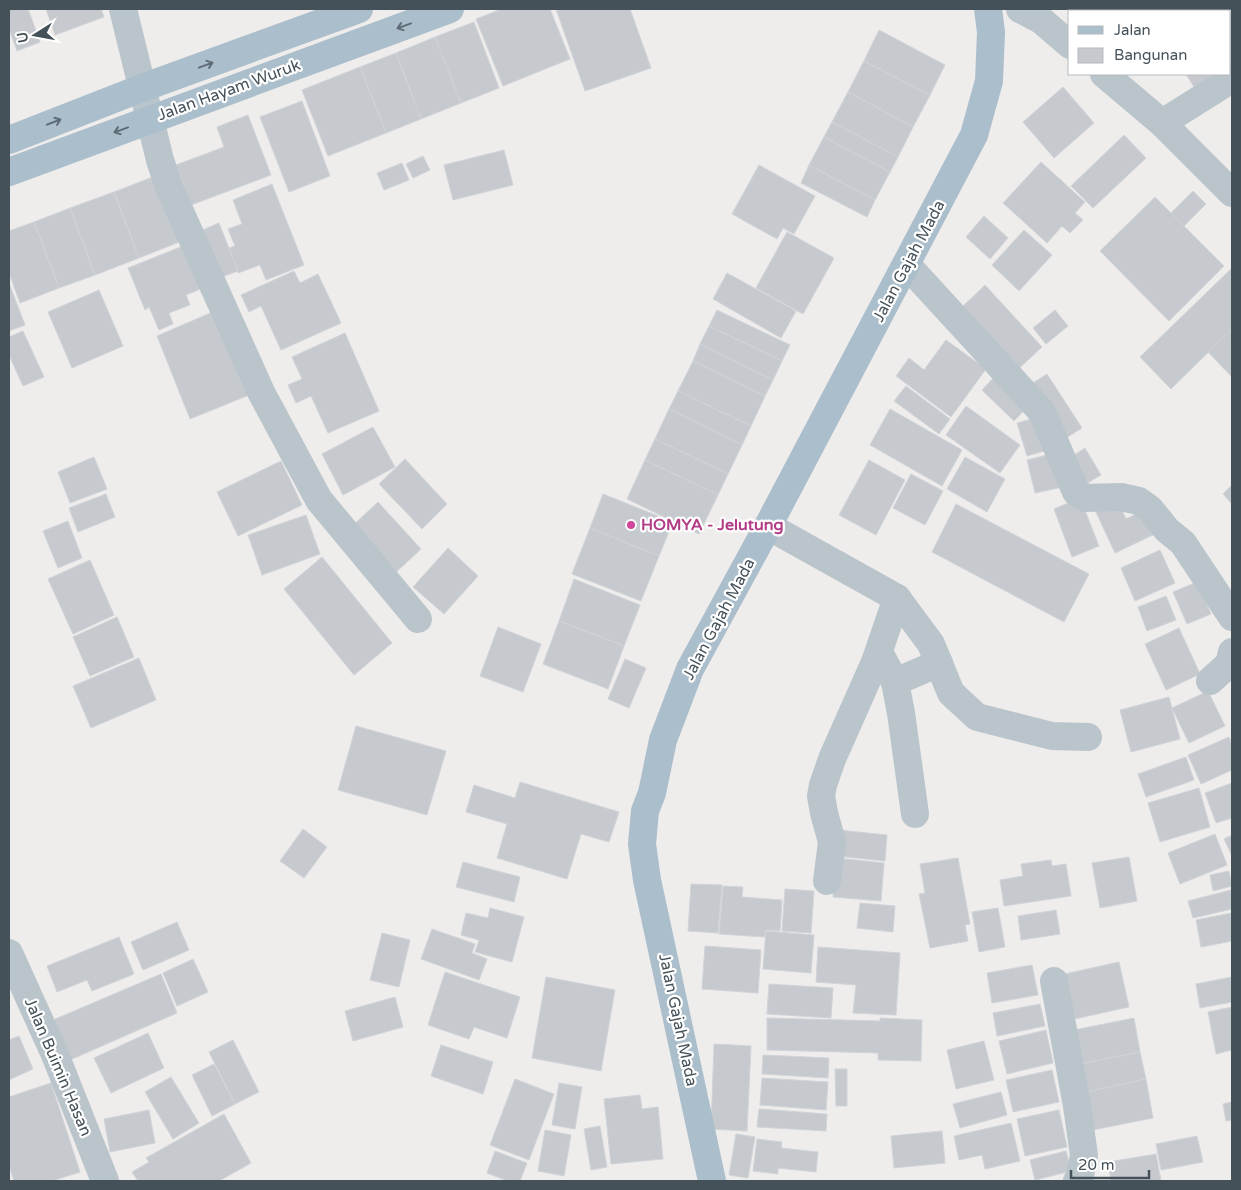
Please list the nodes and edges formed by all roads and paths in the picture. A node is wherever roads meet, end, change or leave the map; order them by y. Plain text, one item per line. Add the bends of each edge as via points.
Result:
1 (123, 9) edge
2 (359, 9) edge
3 (450, 9) edge
4 (988, 9) edge
5 (1020, 9) edge
6 (1068, 43) edge
7 (1105, 75) edge
8 (1232, 79) edge
9 (142, 88) junction
10 (151, 119) junction
11 (1162, 123) junction
12 (9, 140) edge
13 (9, 172) edge
14 (1232, 193) edge
15 (906, 265) junction
16 (768, 526) junction
17 (897, 598) junction
18 (1232, 617) edge
19 (418, 619) dead end
20 (878, 652) junction
21 (1232, 652) edge
22 (939, 663) junction
23 (895, 682) junction
24 (1210, 682) dead end
25 (1088, 737) dead end
26 (915, 814) dead end
27 (828, 881) dead end
28 (9, 953) edge
29 (1054, 981) dead end
30 (105, 1181) edge
31 (713, 1181) edge
32 (1077, 1181) edge

1 - 9 street
9 -> 2 main road, Jalan Hayam Wuruk
3 -> 10 main road, Jalan Hayam Wuruk
4 - 15 main road, Jalan Gajah Mada via 991,32 989,81 974,135
5 - 6 street via 1041,20
7 - 11 street
8 - 11 street
9 - 10 street
12 -> 9 main road, Jalan Hayam Wuruk
10 -> 13 main road, Jalan Hayam Wuruk
10 - 19 street via 160,160 176,203 265,400 319,500
11 - 14 street
15 - 16 main road, Jalan Gajah Mada
15 - 18 street via 1042,412 1076,492 1085,498 1121,497 1139,501 1150,509 1183,543
16 - 17 street
16 - 31 main road, Jalan Gajah Mada via 690,668 663,740 652,793 644,811 642,844 647,880
17 - 20 street
17 - 22 street via 931,644
20 - 23 street
20 - 27 street via 823,785 821,796 832,842
21 - 24 street via 1229,664
22 - 23 street
22 - 25 street via 951,693 977,716 1052,736
23 - 26 street
28 - 30 street, Jalan Buimin Hasan via 56,1057
29 - 32 street via 1084,1154

